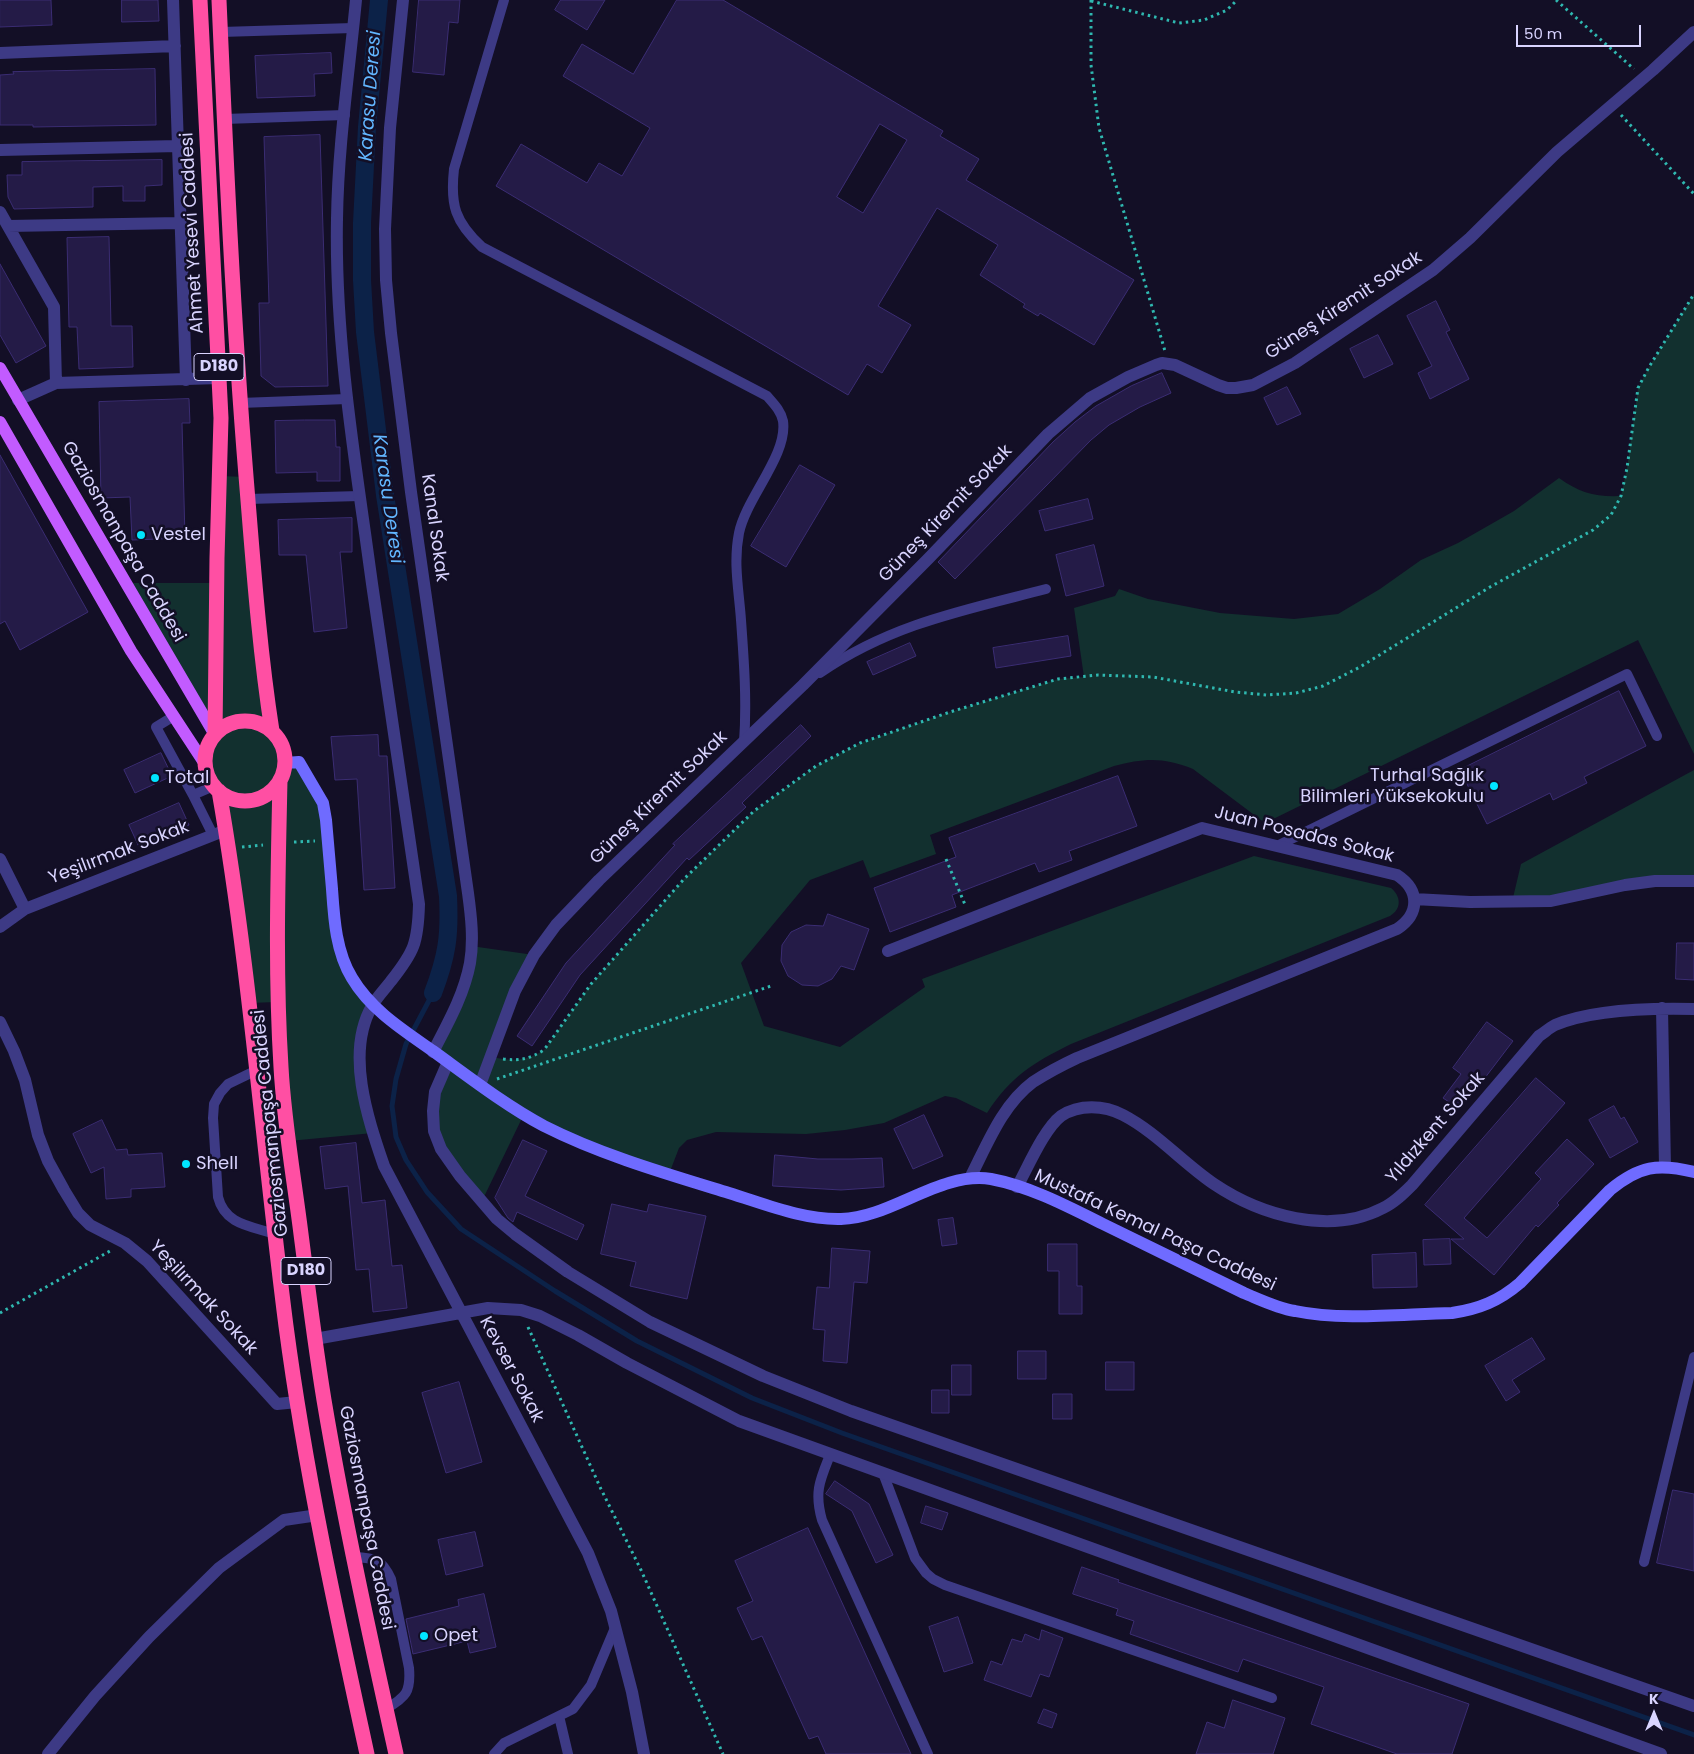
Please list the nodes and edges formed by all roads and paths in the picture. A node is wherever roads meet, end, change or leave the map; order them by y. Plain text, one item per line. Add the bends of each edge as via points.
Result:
1 (173, 0) edge
2 (200, 0) edge
3 (219, 0) edge
4 (356, 0) edge
5 (403, 0) edge
6 (504, 0) edge
7 (1237, 0) edge
8 (1556, 0) edge
9 (1091, 1) edge
10 (353, 28) junction
11 (221, 32) junction
12 (1694, 32) edge
13 (175, 46) junction
14 (0, 53) edge
15 (1643, 78) junction
16 (1612, 105) junction
17 (345, 115) junction
18 (224, 119) junction
19 (178, 146) junction
20 (0, 150) edge
21 (1694, 194) edge
22 (0, 212) edge
23 (180, 224) junction
24 (8, 226) junction
25 (1694, 294) edge
26 (1168, 364) junction
27 (0, 368) edge
28 (219, 378) junction
29 (186, 380) junction
30 (56, 383) junction
31 (347, 399) junction
32 (18, 400) junction
33 (240, 403) junction
34 (0, 422) edge
35 (360, 496) junction
36 (248, 499) junction
37 (1046, 589) dead end
38 (803, 685) junction
39 (174, 716) junction
40 (272, 731) junction
41 (215, 734) junction
42 (1657, 736) dead end
43 (744, 742) junction
44 (285, 763) junction
45 (205, 764) junction
46 (280, 780) junction
47 (217, 789) junction
48 (193, 795) junction
49 (219, 832) junction
50 (1276, 846) junction
51 (0, 859) edge
52 (946, 859) dead end
53 (1694, 881) edge
54 (1414, 899) junction
55 (25, 909) junction
56 (971, 918) junction
57 (0, 927) edge
58 (888, 951) dead end
59 (771, 986) dead end
60 (372, 1005) junction
61 (1662, 1008) junction
62 (1694, 1008) edge
63 (0, 1022) edge
64 (428, 1048) junction
65 (490, 1057) junction
66 (448, 1062) junction
67 (257, 1070) junction
68 (480, 1085) junction
69 (1665, 1167) junction
70 (1694, 1172) edge
71 (970, 1178) junction
72 (1017, 1187) junction
73 (275, 1234) junction
74 (125, 1242) junction
75 (520, 1310) junction
76 (460, 1313) junction
77 (0, 1314) edge
78 (315, 1339) junction
79 (1694, 1357) edge
80 (297, 1402) junction
81 (830, 1455) junction
82 (883, 1473) junction
83 (318, 1515) junction
84 (354, 1558) junction
85 (1644, 1562) dead end
86 (615, 1628) junction
87 (1272, 1698) dead end
88 (1694, 1706) edge
89 (386, 1709) junction
90 (558, 1716) junction
91 (48, 1754) edge
92 (367, 1754) edge
93 (396, 1754) edge
94 (494, 1754) edge
95 (568, 1754) edge
96 (644, 1754) edge
97 (723, 1754) edge
98 (928, 1754) edge
99 (1661, 1754) edge

1 - 13 street
2 - 28 highway, Ahmet Yesevi Caddesi / D180
3 - 11 highway, D180
4 - 10 street, Kevser Sokak
5 - 64 street, Kanal Sokak via 390,128 386,280 411,492 472,933 470,961 460,999
6 - 43 lane via 454,169 452,190 462,225 482,247 767,396 783,420 784,436 746,511 736,550 745,688
7 - 9 path via 1227,10 1204,20 1179,23
8 - 15 path
9 - 26 path via 1091,65 1099,128
10 - 11 lane
10 - 17 street, Kevser Sokak
11 - 18 highway, D180
12 - 15 street, Güneş Kiremit Sokak
13 - 14 street
13 - 19 street
15 - 16 street, Güneş Kiremit Sokak
16 - 21 path
16 - 26 street, Güneş Kiremit Sokak via 1557,152 1433,270 1295,363 1252,385 1236,388 1218,385
17 - 18 lane
17 - 31 street, Kevser Sokak via 337,219 340,330
18 - 33 highway, D180
19 - 20 street
19 - 23 street
22 - 24 street
23 - 24 street
23 - 29 street
24 - 30 street via 54,307
25 - 65 path via 1638,388 1628,468 1621,496 1611,515 1593,530 1323,686 1296,693 1266,694 1235,692 1153,677 1098,675 1058,679 860,743 816,766 754,811 684,879 592,984 544,1050 520,1060
26 - 38 street, Güneş Kiremit Sokak via 1156,365 1128,377 1090,398 1069,415
27 - 32 main road, Gaziosmanpaşa Caddesi
28 - 29 street
28 - 41 highway, Ahmet Yesevi Caddesi / D180 via 221,428
29 - 30 street
30 - 32 street
31 - 33 lane
31 - 35 street, Kevser Sokak
32 - 41 main road, Gaziosmanpaşa Caddesi
33 - 36 highway, D180
34 - 39 main road, Gaziosmanpaşa Caddesi via 131,651
35 - 36 lane
35 - 60 street, Kevser Sokak via 419,904 412,952
36 - 40 highway, D180 via 265,689
37 - 38 lane via 903,629 857,649
38 - 43 street, Güneş Kiremit Sokak
39 - 45 main road, Gaziosmanpaşa Caddesi
39 - 48 lane via 156,727
40 - 41 highway via 259,723 243,721 228,725
40 - 44 highway via 282,746
41 - 45 highway via 207,749
42 - 50 lane via 1627,674
43 - 65 street, Güneş Kiremit Sokak via 556,925 534,955 515,991
44 - 46 highway, Gaziosmanpaşa Caddesi
44 - 60 street, Mustafa Kemal Paşa Caddesi via 299,762 323,803 340,952 350,976
45 - 47 highway, Gaziosmanpaşa Caddesi
46 - 47 highway via 268,794 248,801 233,799
46 - 78 highway, Gaziosmanpaşa Caddesi / D180 via 277,912 281,1070
47 - 48 lane
47 - 49 highway, Gaziosmanpaşa Caddesi / D180
48 - 49 lane
49 - 55 street, Yeşilırmak Sokak
49 - 67 highway, Gaziosmanpaşa Caddesi / D180
50 - 54 street, Juan Posadas Sokak via 1397,874 1410,885
50 - 56 street, Juan Posadas Sokak via 1202,828
51 - 55 street
52 - 56 path
53 - 54 street via 1625,884 1551,902
54 - 71 street via 1410,917 1397,929 1077,1058 1033,1082 1008,1108
55 - 57 street, Yeşilırmak Sokak
56 - 58 street, Juan Posadas Sokak
59 - 68 path
60 - 64 street, Mustafa Kemal Paşa Caddesi
60 - 76 street, Kevser Sokak via 364,1024 360,1070 373,1133 398,1196
61 - 62 street, Yıldızkent Sokak
61 - 69 street
61 - 72 street, Yıldızkent Sokak via 1604,1014 1552,1026 1539,1036 1412,1185 1389,1205 1346,1220 1299,1219 1245,1201 1214,1184 1123,1115 1099,1107 1085,1107 1061,1116 1050,1127
63 - 74 street, Yeşilırmak Sokak via 25,1080 38,1135 64,1190 90,1225
64 - 66 street, Mustafa Kemal Paşa Caddesi
65 - 68 street, Güneş Kiremit Sokak
66 - 68 street, Mustafa Kemal Paşa Caddesi
66 - 88 street via 435,1092 434,1131 441,1150 460,1176 497,1219 515,1234 568,1272 650,1322 763,1376 851,1411
67 - 73 highway, Gaziosmanpaşa Caddesi / D180
67 - 73 lane via 228,1084 214,1104 218,1197 227,1216
68 - 71 street, Mustafa Kemal Paşa Caddesi via 543,1125 590,1146 678,1177 817,1218 844,1219 871,1213 947,1183
69 - 70 street, Mustafa Kemal Paşa Caddesi
69 - 72 street, Mustafa Kemal Paşa Caddesi via 1638,1171 1610,1190 1507,1294 1485,1306 1442,1313 1332,1316 1272,1305 1053,1200
71 - 72 street, Mustafa Kemal Paşa Caddesi via 991,1179
73 - 80 highway, Gaziosmanpaşa Caddesi / D180
74 - 77 path
74 - 80 street, Yeşilırmak Sokak via 147,1261 277,1404
75 - 76 street via 488,1308
75 - 81 street via 578,1335 739,1421
75 - 97 path
76 - 78 street
76 - 86 street, Kevser Sokak via 588,1553
78 - 84 highway, Gaziosmanpaşa Caddesi / D180
79 - 85 lane
80 - 83 highway, Gaziosmanpaşa Caddesi / D180
81 - 82 street
81 - 98 lane via 818,1489 822,1520
82 - 87 lane via 915,1558 934,1579
82 - 99 street
83 - 91 street via 284,1520 219,1568 149,1637
83 - 92 highway, Gaziosmanpaşa Caddesi / D180
84 - 89 highway, Gaziosmanpaşa Caddesi / D180
84 - 89 lane via 380,1562 391,1579 410,1680 403,1699
86 - 90 lane via 592,1685 573,1709
86 - 96 street, Kevser Sokak
89 - 93 highway, Gaziosmanpaşa Caddesi / D180
90 - 94 lane via 504,1743
90 - 95 lane

